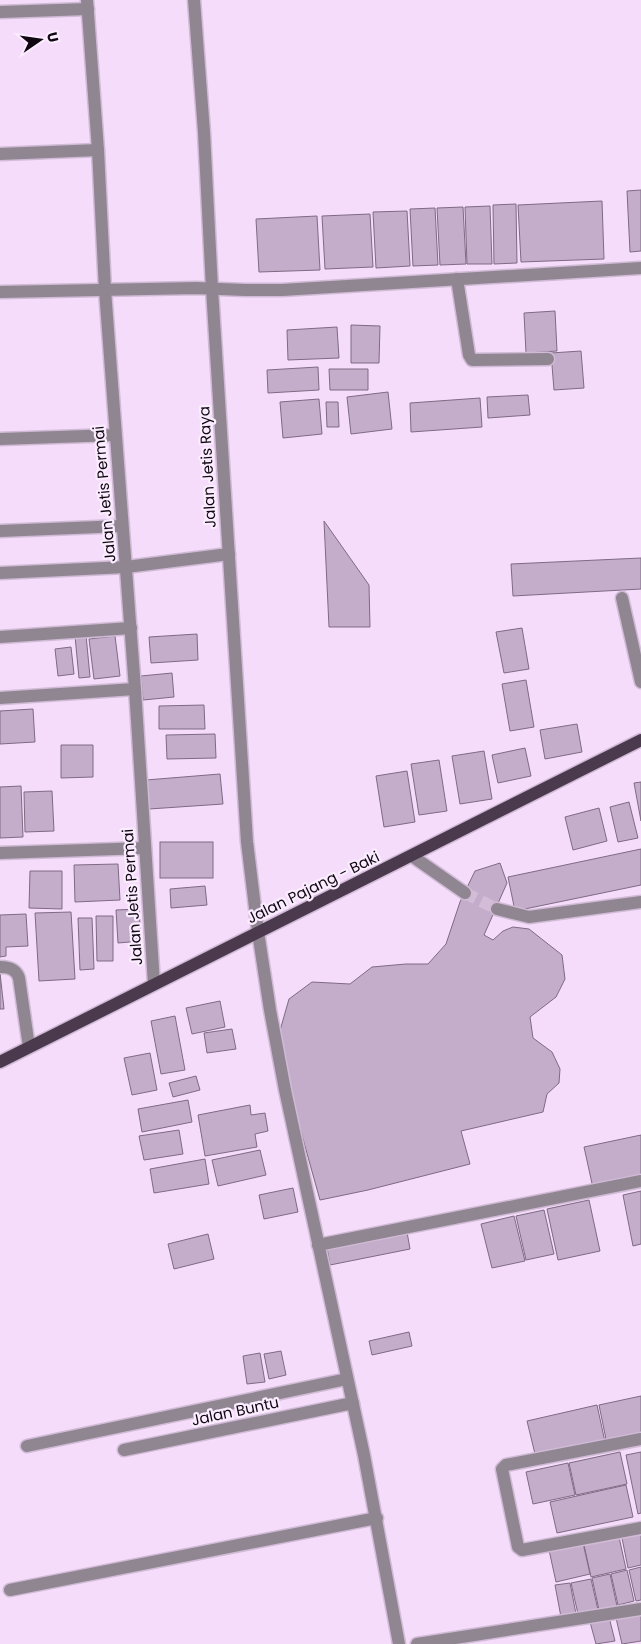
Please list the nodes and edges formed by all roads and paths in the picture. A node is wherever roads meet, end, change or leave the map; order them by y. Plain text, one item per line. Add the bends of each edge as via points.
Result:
1 (194, 0) edge
2 (88, 5) edge
3 (0, 12) edge
4 (98, 150) junction
5 (0, 154) edge
6 (641, 268) edge
7 (457, 279) junction
8 (212, 289) junction
9 (105, 290) junction
10 (0, 292) edge
11 (548, 359) dead end
12 (115, 435) junction
13 (0, 439) edge
14 (122, 526) junction
15 (0, 531) edge
16 (229, 554) junction
17 (126, 567) junction
18 (0, 573) edge
19 (622, 598) dead end
20 (130, 628) junction
21 (0, 637) edge
22 (641, 682) edge
23 (135, 689) junction
24 (0, 698) edge
25 (641, 740) edge
26 (145, 848) junction
27 (0, 854) edge
28 (412, 856) junction
29 (465, 893) tunnel mouth
30 (641, 902) edge
31 (497, 909) tunnel mouth
32 (258, 932) junction
33 (0, 967) edge
34 (154, 984) junction
35 (29, 1047) junction
36 (0, 1062) edge
37 (641, 1181) edge
38 (318, 1245) junction
39 (347, 1379) junction
40 (353, 1403) junction
41 (641, 1439) edge
42 (27, 1446) dead end
43 (124, 1450) dead end
44 (377, 1518) junction
45 (641, 1528) edge
46 (10, 1590) dead end
47 (641, 1609) edge
48 (400, 1644) edge
49 (417, 1644) edge

1 - 8 street, Jalan Jetis Raya
2 - 3 street
2 - 4 street, Jalan Jetis Permai
4 - 5 street
4 - 9 street, Jalan Jetis Permai
6 - 7 street
7 - 8 street via 321,289
7 - 11 street via 472,360
8 - 9 street
8 - 16 street, Jalan Jetis Raya
9 - 10 street
9 - 12 street, Jalan Jetis Permai
12 - 13 street
12 - 14 street, Jalan Jetis Permai
14 - 15 street
14 - 17 street, Jalan Jetis Permai
16 - 17 street
16 - 32 street, Jalan Jetis Raya via 247,842
17 - 18 street
17 - 20 street, Jalan Jetis Permai
19 - 22 street
20 - 21 street
20 - 23 street, Jalan Jetis Permai
23 - 24 street
23 - 26 street, Jalan Jetis Permai
25 - 28 main road, Jalan Pajang - Baki
26 - 27 street
26 - 34 street, Jalan Jetis Permai
28 - 29 street
28 - 32 main road, Jalan Pajang - Baki
30 - 31 street via 529,917
32 - 34 main road, Jalan Pajang - Baki
32 - 38 street, Jalan Jetis Raya via 285,1090
33 - 35 street via 12,968 18,974
34 - 35 main road, Jalan Pajang - Baki
35 - 36 main road, Jalan Pajang - Baki
37 - 38 street
38 - 39 street, Jalan Jetis Raya
39 - 40 street, Jalan Jetis Raya
39 - 42 street
40 - 43 street, Jalan Buntu
40 - 44 street, Jalan Jetis Raya
41 - 45 street via 506,1465 502,1469 518,1546 522,1550
44 - 46 street
44 - 48 street, Jalan Jetis Raya
47 - 49 street

